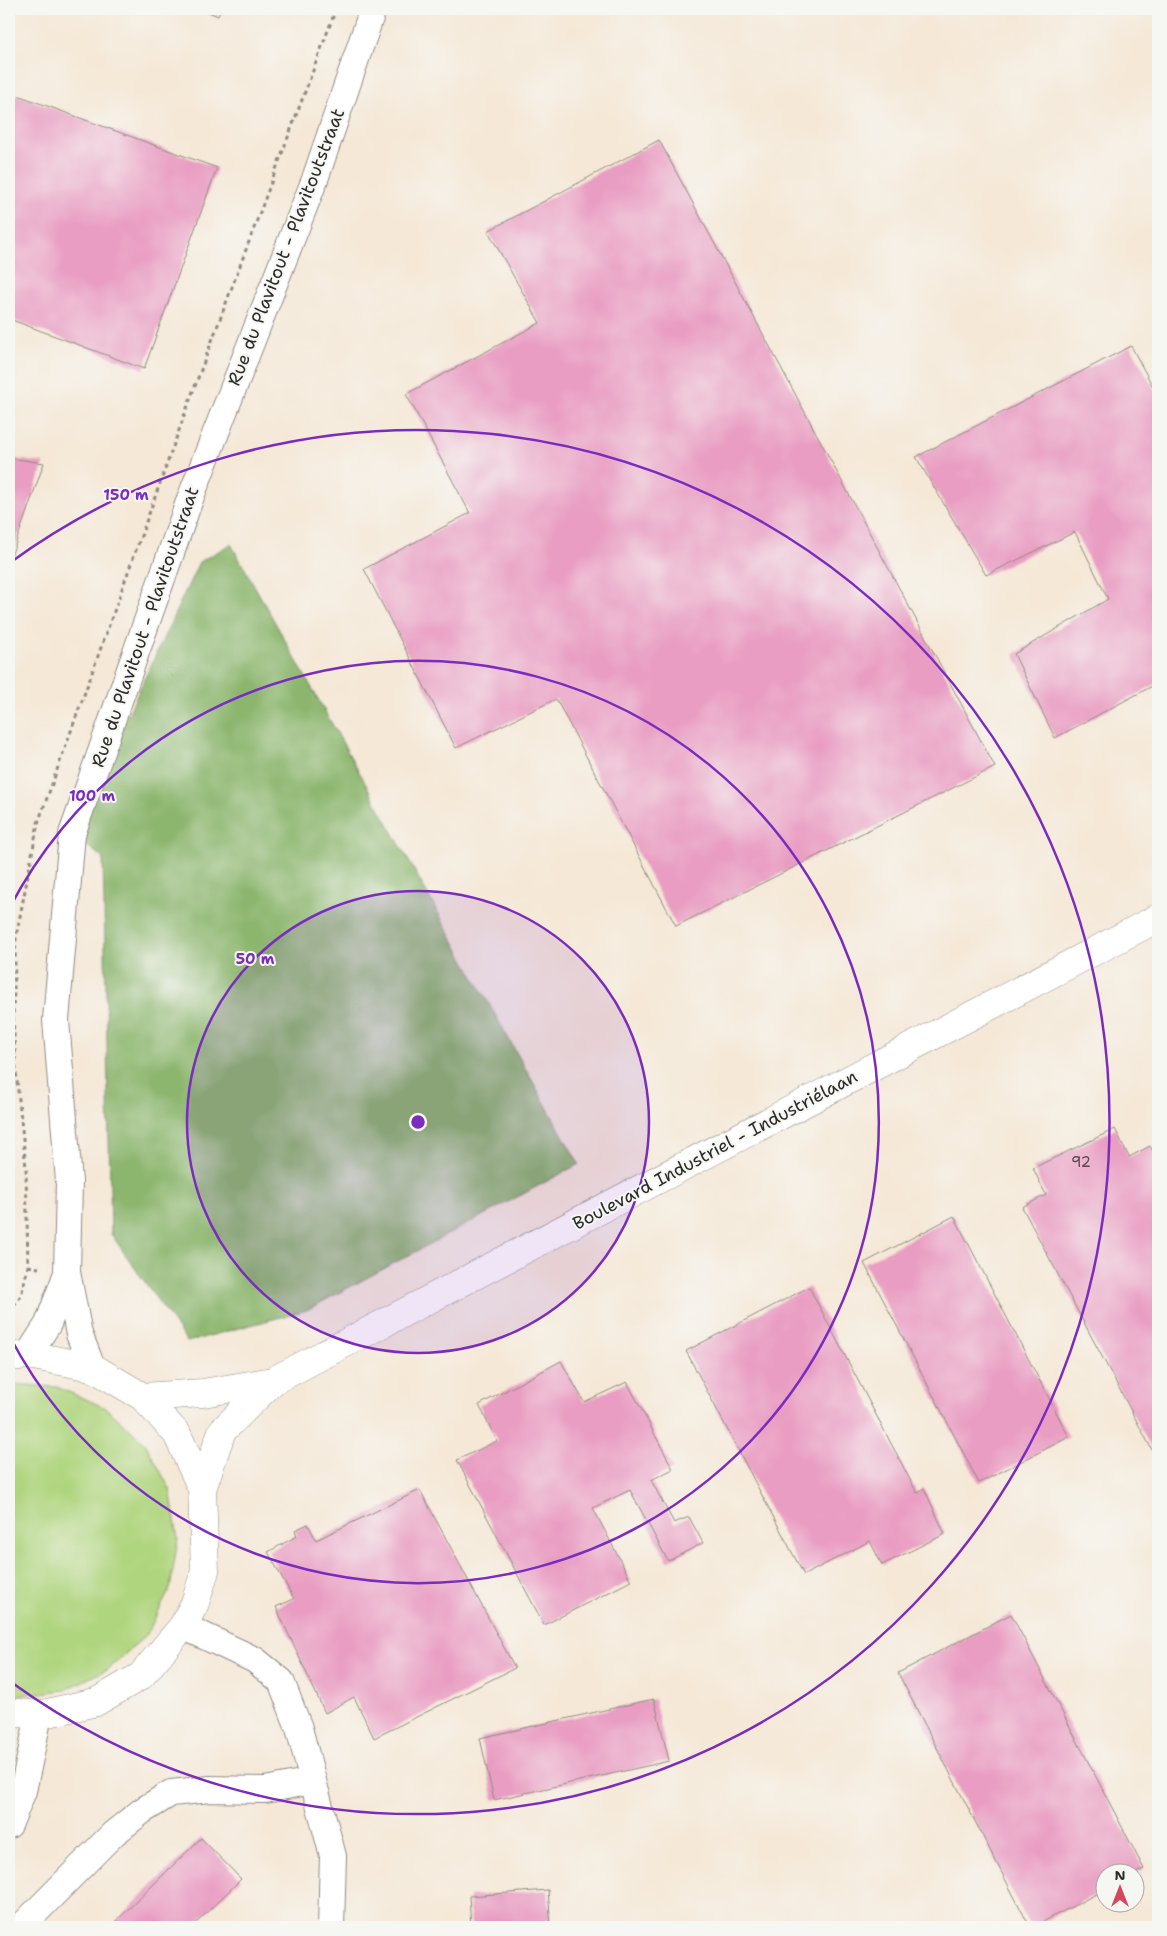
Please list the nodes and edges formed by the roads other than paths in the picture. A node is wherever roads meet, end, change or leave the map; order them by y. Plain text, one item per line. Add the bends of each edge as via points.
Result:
1 (373, 9) edge
2 (1158, 918) edge
3 (67, 1272) junction
4 (18, 1356) edge
5 (92, 1367) junction
6 (273, 1381) junction
7 (143, 1397) junction
8 (202, 1489) junction
9 (183, 1626) junction
10 (9, 1712) edge
11 (39, 1715) junction
12 (312, 1781) junction
13 (9, 1825) edge
14 (21, 1927) edge
15 (331, 1927) edge

1 - 3 street, Rue du Plavitout - Plavitoutstraat via 315,179 190,499 72,834 56,1020 69,1182
2 - 6 main road, Boulevard Industriel - Industriélaan
3 - 4 street, Rue du Plavitout - Plavitoutstraat via 48,1324
3 - 5 street, Rue du Plavitout - Plavitoutstraat via 79,1334
4 - 5 main road, Boulevard Industriel - Industriélaan
5 - 7 main road, Boulevard Industriel - Industriélaan
6 - 7 main road, Boulevard Industriel - Industriélaan via 203,1393
6 - 8 main road, Boulevard Industriel - Industriélaan via 222,1431
7 - 8 main road, Boulevard Industriel - Industriélaan via 177,1434
8 - 9 main road, Boulevard Industriel - Industriélaan via 205,1571 195,1603
9 - 11 main road, Boulevard Industriel - Industriélaan via 140,1676 96,1702
9 - 12 street via 255,1660 281,1681 299,1728
10 - 11 main road, Boulevard Industriel - Industriélaan
11 - 13 street via 23,1791
12 - 14 street via 265,1790 210,1789 171,1793 113,1834
12 - 15 street via 333,1856

